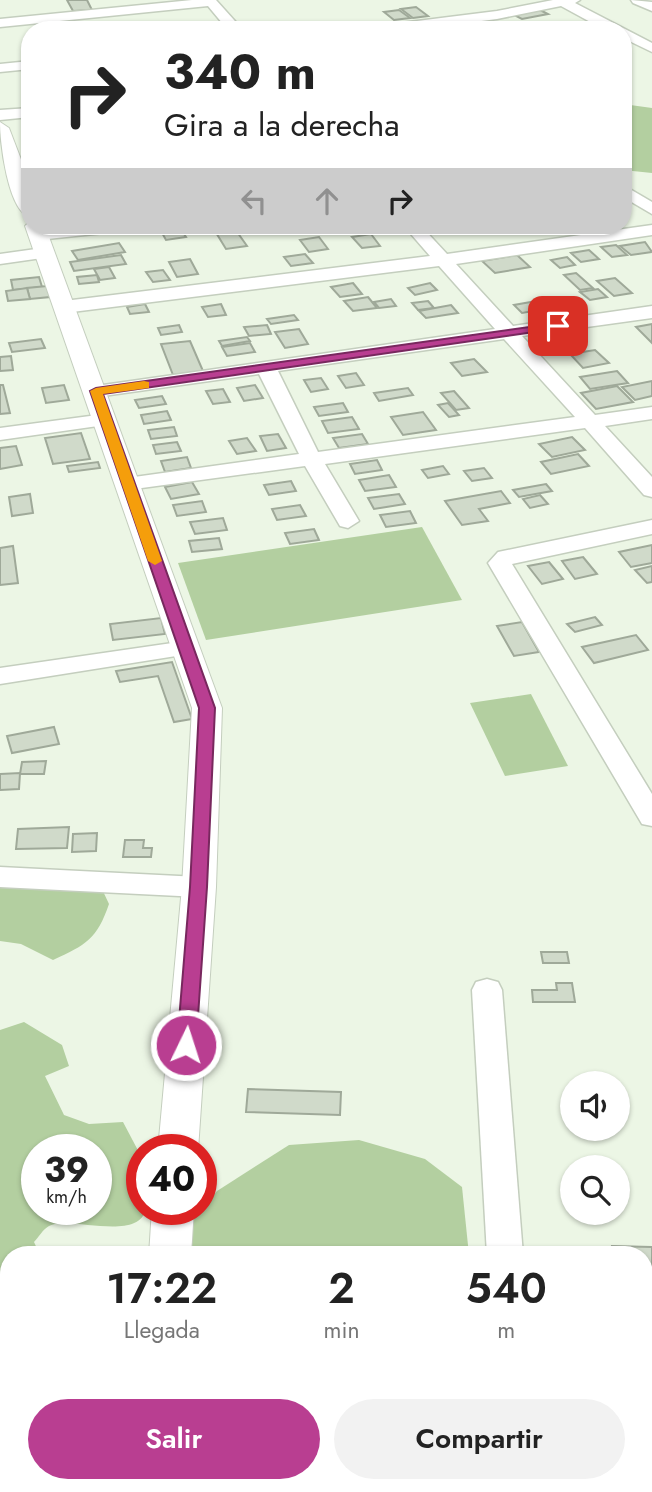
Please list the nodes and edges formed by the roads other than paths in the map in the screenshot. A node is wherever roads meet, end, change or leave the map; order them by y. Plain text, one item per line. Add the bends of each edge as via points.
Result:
1 (638, 0) edge
2 (210, 1) edge
3 (568, 1) edge
4 (478, 5) dead end
5 (652, 7) edge
6 (497, 15) junction
7 (228, 21) edge
8 (449, 21) edge
9 (507, 21) edge
10 (601, 21) edge
11 (0, 23) edge
12 (632, 38) edge
13 (652, 48) edge
14 (21, 66) edge
15 (0, 68) edge
16 (21, 116) edge
17 (0, 127) edge
18 (21, 167) edge
19 (632, 196) edge
20 (652, 209) edge
21 (652, 230) edge
22 (632, 233) edge
23 (31, 235) edge
24 (37, 235) edge
25 (420, 235) edge
26 (617, 235) edge
27 (0, 259) edge
28 (444, 260) junction
29 (64, 307) junction
30 (652, 312) edge
31 (511, 333) junction
32 (267, 369) junction
33 (96, 391) junction
34 (652, 413) edge
35 (105, 420) junction
36 (593, 422) junction
37 (0, 434) edge
38 (312, 460) junction
39 (127, 484) junction
40 (652, 489) edge
41 (348, 521) dead end
42 (652, 527) edge
43 (186, 648) junction
44 (0, 676) edge
45 (652, 817) edge
46 (0, 877) edge
47 (199, 887) junction
48 (487, 990) dead end
49 (179, 1134) edge
50 (172, 1225) edge
51 (171, 1246) edge
52 (504, 1246) edge

1 - 5 street
2 - 7 street
2 - 11 street
3 - 6 street
3 - 10 street
4 - 6 street
6 - 8 street
6 - 9 street
12 - 13 street
14 - 15 street
16 - 17 street
17 - 18 street
19 - 20 street
21 - 22 street
23 - 27 street
24 - 29 street
25 - 28 street
26 - 28 street
28 - 29 street
28 - 31 street
29 - 33 street
30 - 31 street
31 - 32 street
31 - 36 street
32 - 33 street
32 - 38 street
33 - 35 street
34 - 36 street
35 - 37 street
35 - 39 street
36 - 38 street
36 - 40 street
38 - 39 street
38 - 41 street
39 - 43 street
42 - 45 street via 500,563
43 - 44 street
43 - 47 street via 207,708
46 - 47 street
47 - 49 street
48 - 52 street
50 - 51 street

